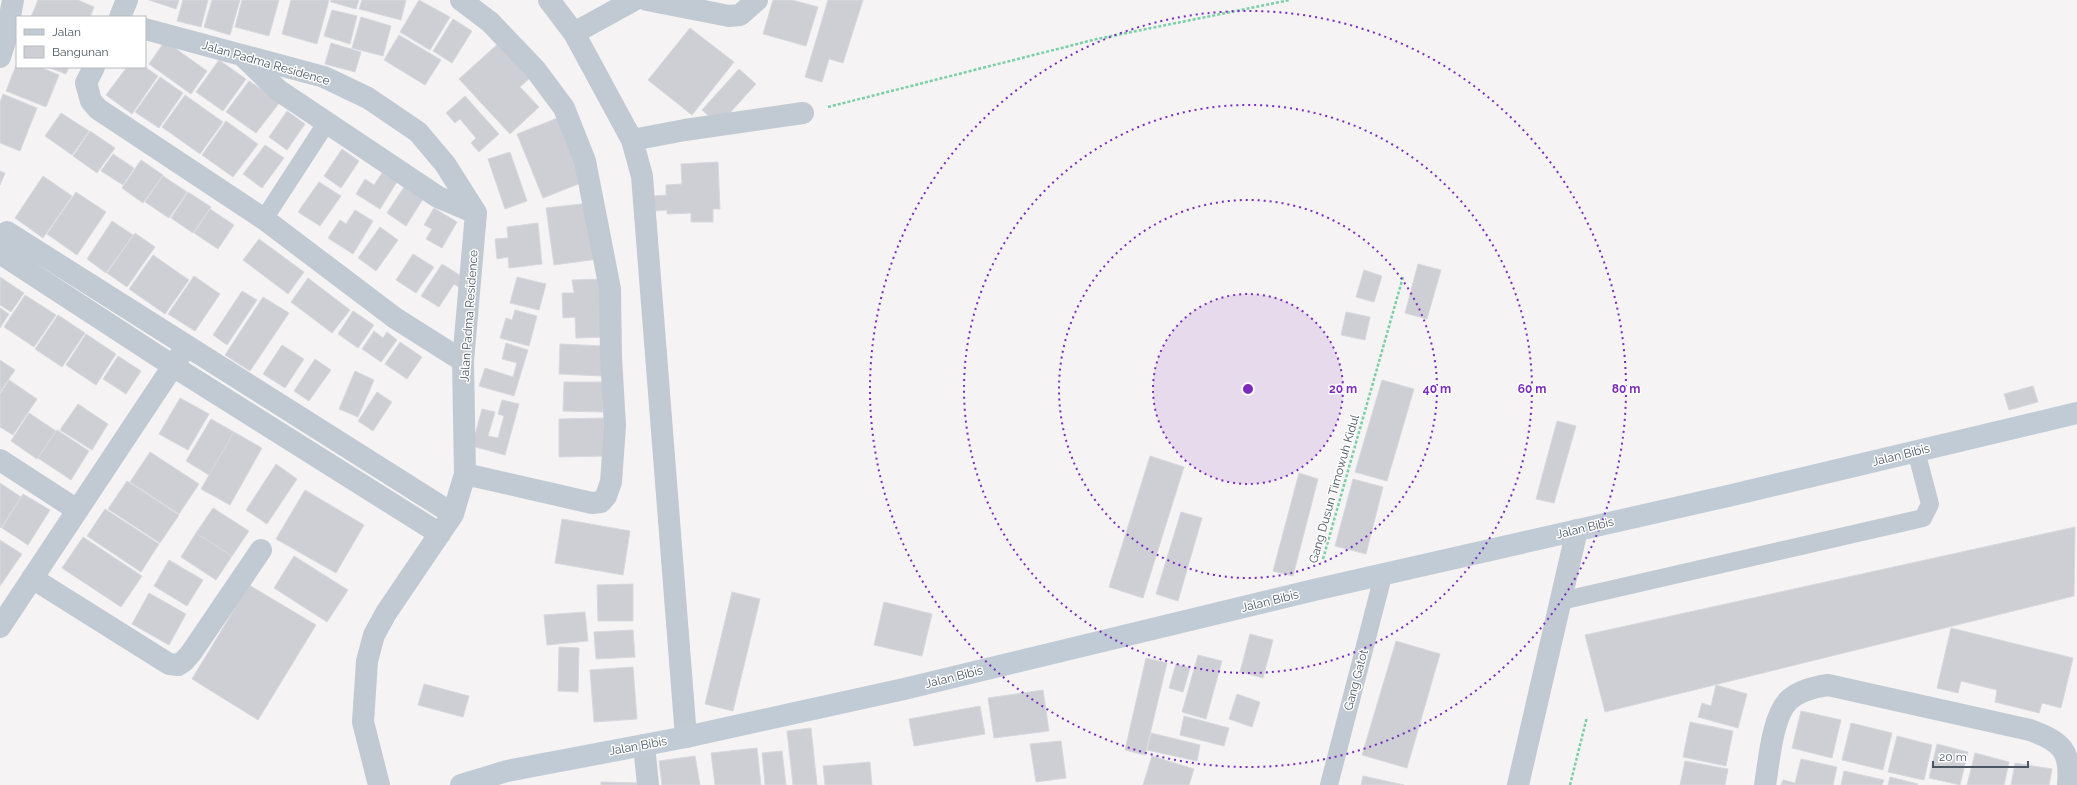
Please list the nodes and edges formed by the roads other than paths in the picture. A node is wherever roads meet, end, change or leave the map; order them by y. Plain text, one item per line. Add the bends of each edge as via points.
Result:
1 (13, 0) edge
2 (127, 0) edge
3 (461, 0) edge
4 (549, 0) edge
5 (634, 0) edge
6 (647, 0) edge
7 (757, 0) edge
8 (120, 16) edge
9 (146, 29) edge
10 (574, 33) junction
11 (243, 56) junction
12 (0, 57) edge
13 (94, 68) edge
14 (803, 113) road end
15 (327, 122) junction
16 (632, 140) junction
17 (476, 213) junction
18 (264, 219) junction
19 (0, 241) edge
20 (0, 253) edge
21 (186, 346) junction
22 (464, 361) junction
23 (174, 366) junction
24 (2077, 412) edge
25 (1916, 451) junction
26 (0, 460) edge
27 (465, 474) junction
28 (76, 510) junction
29 (453, 514) junction
30 (1577, 530) junction
31 (440, 534) junction
32 (261, 550) dead end
33 (1383, 576) junction
34 (32, 578) junction
35 (1561, 601) junction
36 (0, 627) edge
37 (686, 737) junction
38 (644, 745) junction
39 (379, 785) edge
40 (461, 785) edge
41 (648, 785) edge
42 (1329, 785) edge
43 (1518, 785) edge
44 (1764, 785) edge
45 (2068, 785) edge

1 - 12 street
2 - 8 street
3 - 27 street via 490,22 535,69 564,108 585,161 610,289 615,426 611,482 601,502 592,503
4 - 10 street
5 - 10 street
6 - 7 street via 729,16 740,15
9 - 11 street, Jalan Padma Residence
10 - 16 street
11 - 15 street via 278,90
11 - 17 street, Jalan Padma Residence via 324,77 368,98 418,132 445,164
13 - 18 street via 86,83 91,101 98,109
14 - 16 street
15 - 17 street via 438,197
15 - 18 lane
16 - 37 street via 642,176
17 - 22 street, Jalan Padma Residence
18 - 22 street via 396,318
19 - 21 street via 7,232
20 - 23 street
21 - 23 street
21 - 29 street
22 - 27 street, Jalan Padma Residence
23 - 28 street
23 - 31 street
24 - 25 main road, Jalan Bibis
25 - 30 main road, Jalan Bibis
25 - 35 lane via 1930,504 1923,518
26 - 28 street
27 - 29 street, Jalan Padma Residence
28 - 34 street
29 - 31 street, Jalan Padma Residence
30 - 33 main road, Jalan Bibis
30 - 35 street
31 - 39 street, Jalan Padma Residence via 386,613 374,635 367,661 363,722
32 - 34 street via 191,653 178,665 169,664
33 - 37 main road, Jalan Bibis via 1314,590 904,689
33 - 42 lane, Gang Gatot
34 - 36 street
35 - 43 street
37 - 38 main road, Jalan Bibis
38 - 40 main road, Jalan Bibis via 507,771
38 - 41 street
44 - 45 street via 1778,718 1788,701 1810,688 1828,685 2030,730 2052,738 2061,746 2066,757 2070,769

